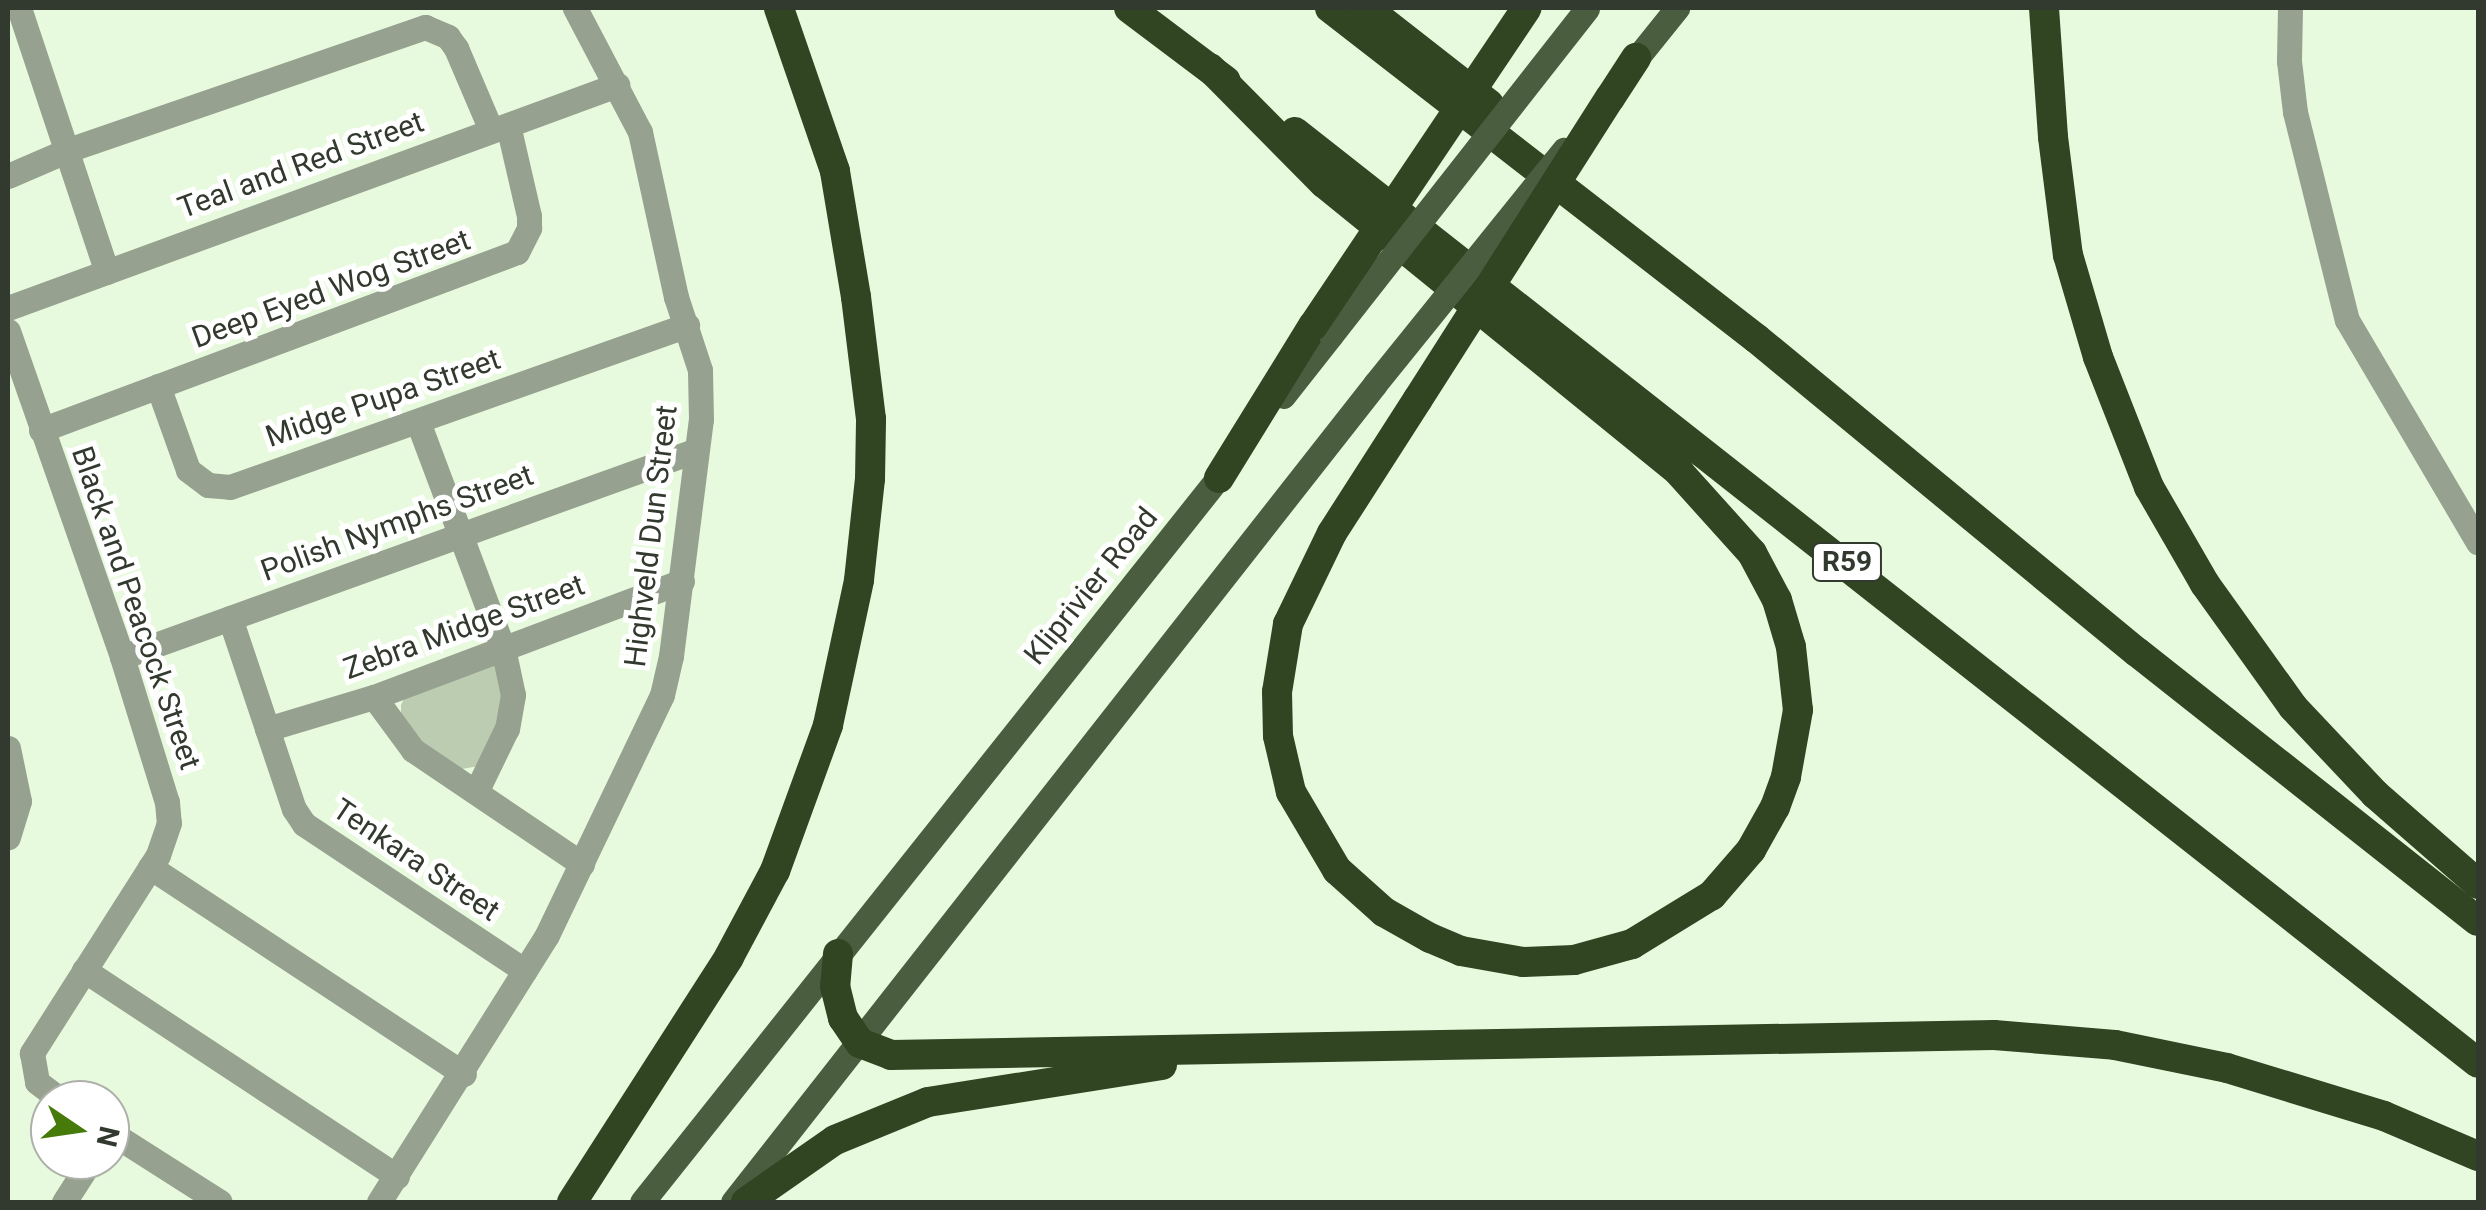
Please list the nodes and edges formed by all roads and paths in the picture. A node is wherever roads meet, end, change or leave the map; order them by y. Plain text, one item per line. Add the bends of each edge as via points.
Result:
1 (19, 8) edge
2 (575, 8) edge
3 (779, 8) edge
4 (1129, 8) edge
5 (1330, 8) edge
6 (1366, 8) edge
7 (1528, 8) edge
8 (1587, 8) edge
9 (1677, 8) edge
10 (2044, 8) edge
11 (2290, 8) edge
12 (1636, 58) joint
13 (1210, 68) junction
14 (617, 85) junction
15 (1609, 97) junction
16 (499, 127) junction
17 (68, 150) junction
18 (8, 176) edge
19 (107, 272) junction
20 (8, 308) edge
21 (688, 324) junction
22 (1322, 331) junction
23 (8, 332) edge
24 (1757, 339) junction
25 (158, 386) junction
26 (418, 422) junction
27 (40, 430) junction
28 (694, 451) junction
29 (1218, 478) joint
30 (461, 532) junction
31 (2478, 542) edge
32 (682, 581) junction
33 (230, 618) junction
34 (503, 648) junction
35 (122, 656) junction
36 (374, 697) junction
37 (267, 729) junction
38 (8, 748) edge
39 (476, 792) junction
40 (8, 836) edge
41 (582, 864) junction
42 (150, 867) junction
43 (2478, 884) edge
44 (2478, 921) edge
45 (838, 954) junction
46 (84, 970) junction
47 (525, 971) junction
48 (860, 1043) junction
49 (1244, 1051) junction
50 (2478, 1063) edge
51 (464, 1074) junction
52 (37, 1080) edge
53 (130, 1145) edge
54 (2478, 1156) edge
55 (397, 1176) junction
56 (78, 1180) edge
57 (64, 1202) edge
58 (220, 1202) edge
59 (380, 1202) edge
60 (572, 1202) edge
61 (642, 1202) edge
62 (733, 1202) edge
63 (746, 1202) edge

1 - 17 street
2 - 14 street, Highveld Dun Street
3 - 60 highway via 835,171 858,313 871,420 859,580 828,725 775,871 729,957
4 - 13 highway, R59
5 - 24 highway
6 - 24 highway via 1636,218
7 - 22 highway, bridge
8 - 22 main road, bridge
9 - 12 main road
10 - 43 highway via 2068,255 2098,357 2150,487 2205,584 2293,707 2375,794
11 - 31 street via 2295,112 2347,320
12 - 15 highway
13 - 15 highway, bridge via 1324,183 1679,472 1743,541 1776,600 1791,647 1798,710 1786,778 1744,860 1712,894 1632,944 1553,963 1461,951 1384,912 1347,880 1314,838 1291,792 1278,706 1288,624 1332,533 1418,399
13 - 50 highway, R59
14 - 16 street, Teal and Red Street
14 - 21 street, Highveld Dun Street via 650,162 676,298
15 - 48 main road, bridge via 1375,384
16 - 17 street via 456,48 437,31 413,29
16 - 19 street, Teal and Red Street
16 - 25 street, Deep Eyed Wog Street via 529,216 518,252
17 - 18 street
17 - 19 street
19 - 20 street, Teal and Red Street
21 - 26 street, Midge Pupa Street
21 - 28 street, Highveld Dun Street via 701,395
22 - 29 highway
23 - 27 street, Black and Peacock Street
24 - 44 highway
25 - 26 street, Midge Pupa Street via 188,470 218,487
25 - 27 street, Deep Eyed Wog Street
26 - 30 street
27 - 35 street, Black and Peacock Street
28 - 30 street, Polish Nymphs Street
28 - 32 street, Highveld Dun Street
29 - 45 main road, Kliprivier Road
30 - 33 street, Polish Nymphs Street
30 - 34 street
32 - 34 street, Zebra Midge Street
32 - 41 street, Highveld Dun Street via 662,695
33 - 35 street, Polish Nymphs Street
33 - 37 street, Tenkara Street
34 - 36 street, Zebra Midge Street
34 - 39 street via 512,710
35 - 42 street, Black and Peacock Street via 167,802 166,838
36 - 37 street, Zebra Midge Street
36 - 39 street via 413,750
37 - 47 street, Tenkara Street via 294,809 314,834
38 - 40 street via 19,801
39 - 41 street
41 - 47 street, Highveld Dun Street
42 - 46 street, Black and Peacock Street
42 - 51 street
45 - 48 highway via 838,1002
45 - 61 main road, Kliprivier Road
46 - 52 street, Black and Peacock Street via 32,1053
46 - 55 street
47 - 51 street, Highveld Dun Street
48 - 49 highway via 909,1056
48 - 62 main road
49 - 54 highway via 1756,1037 2058,1040 2166,1054 2261,1077 2384,1116
49 - 63 highway via 928,1102 835,1140
51 - 55 street, Highveld Dun Street
53 - 58 street
55 - 59 street, Highveld Dun Street
56 - 57 street

